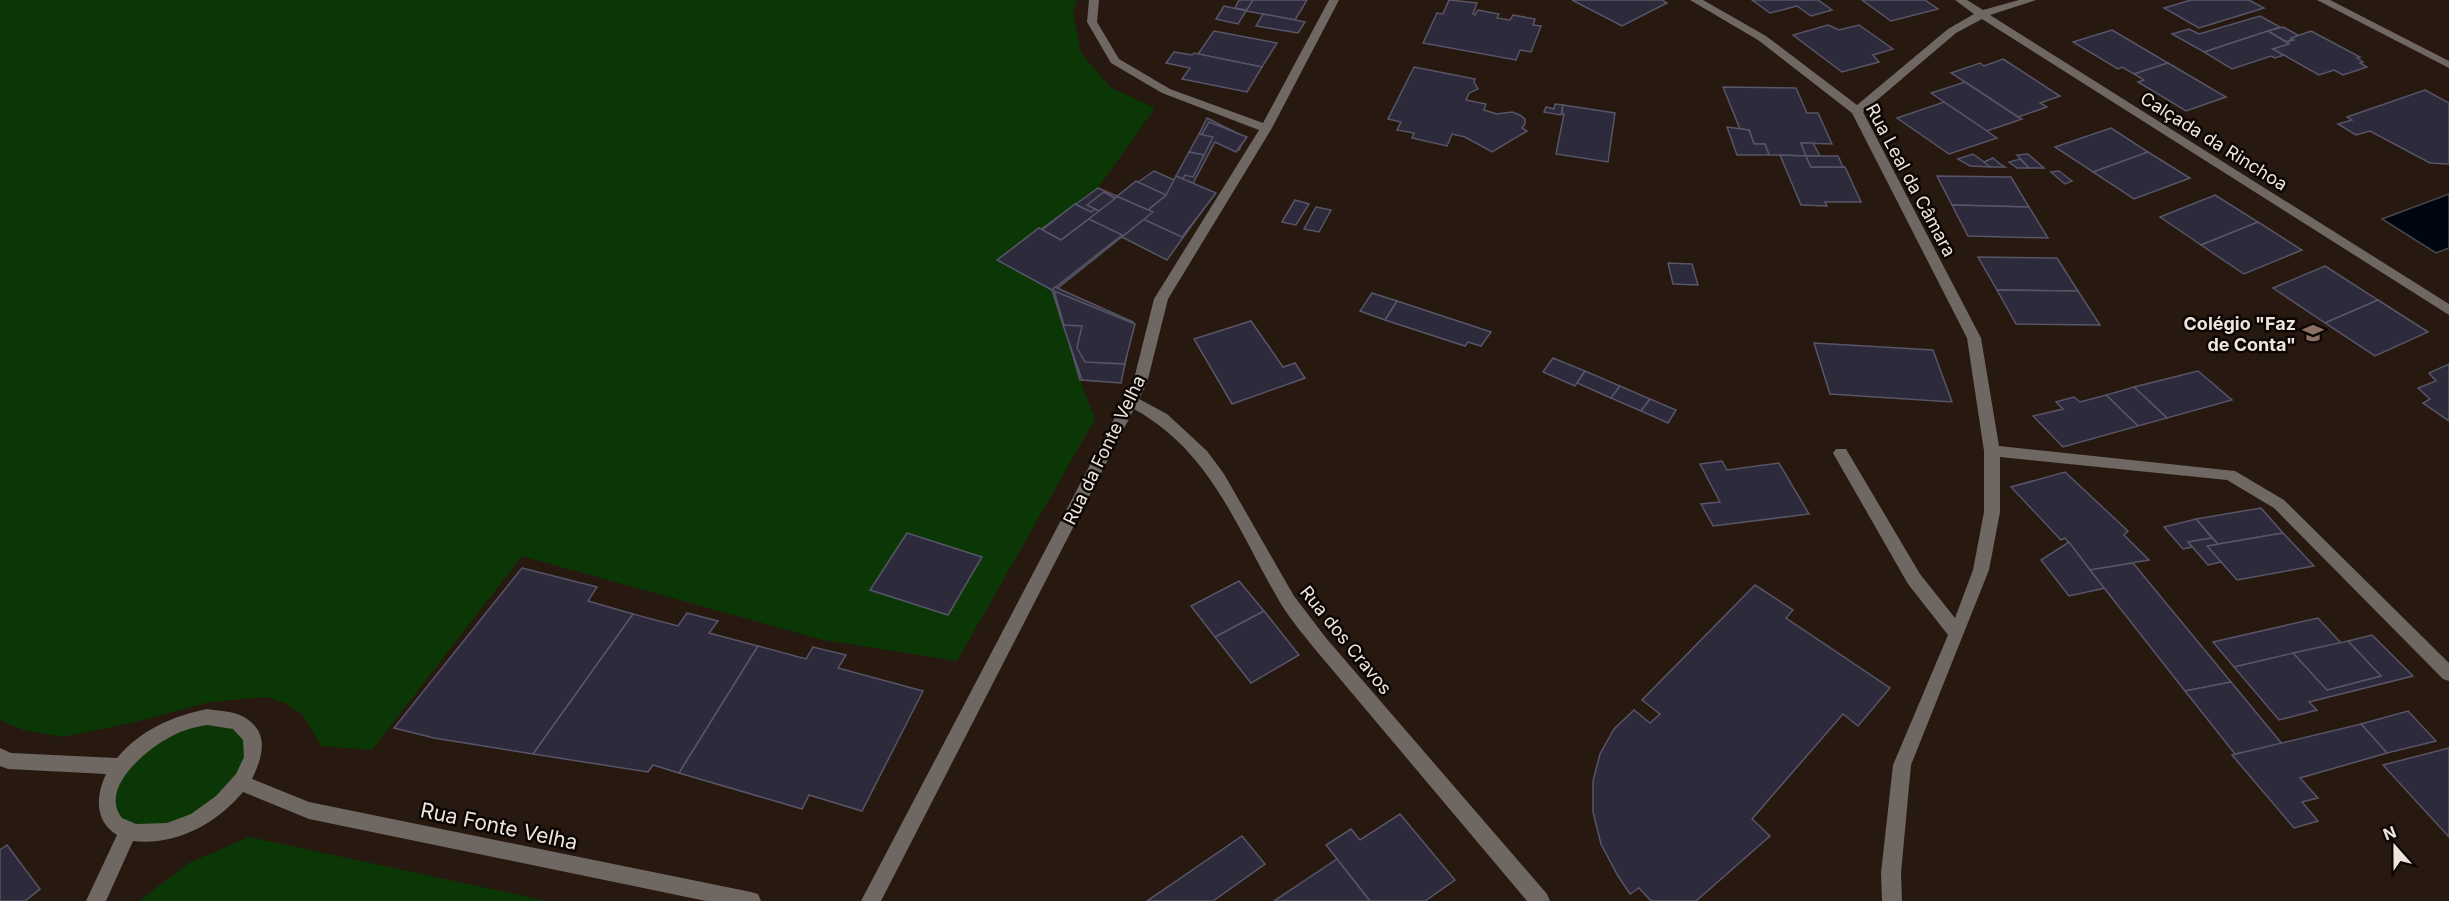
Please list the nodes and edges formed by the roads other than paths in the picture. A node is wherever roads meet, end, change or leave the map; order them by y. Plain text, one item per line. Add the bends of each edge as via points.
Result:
1 (1094, 0) edge
2 (1334, 0) edge
3 (1695, 0) edge
4 (1960, 0) edge
5 (2031, 0) edge
6 (2322, 0) edge
7 (1983, 14) junction
8 (2449, 65) edge
9 (1857, 111) junction
10 (1266, 128) junction
11 (2449, 310) edge
12 (1131, 401) junction
13 (1992, 452) junction
14 (1841, 453) dead end
15 (1957, 634) junction
16 (2449, 674) edge
17 (0, 756) edge
18 (121, 766) junction
19 (241, 783) junction
20 (128, 831) junction
21 (96, 901) edge
22 (751, 901) edge
23 (871, 901) edge
24 (1540, 901) edge
25 (1892, 901) edge

1 - 10 street via 1092,22 1116,61 1166,91
2 - 10 street, Rua da Fonte Velha
3 - 9 street, Rua Leal da Câmara via 1762,38
4 - 7 street, Calçada da Rinchoa
5 - 7 street
6 - 8 street
7 - 9 street via 1952,31
7 - 11 street, Calçada da Rinchoa
9 - 13 street, Rua Leal da Câmara via 1974,338
10 - 12 street, Rua da Fonte Velha via 1161,299 1140,383
12 - 23 street, Rua da Fonte Velha
12 - 24 street, Rua dos Cravos via 1162,418 1202,454 1288,601
13 - 15 street, Rua Leal da Câmara via 1992,512 1981,570
13 - 16 street via 2230,475 2279,504
14 - 15 street via 1914,579
15 - 25 street, Rua Leal da Câmara via 1902,765 1891,873
17 - 18 street via 8,760
18 - 19 street via 170,727 189,720 223,717 237,721 253,739 254,753
18 - 20 street via 108,793 107,806 117,826
19 - 20 street via 227,799 188,825 166,832
19 - 22 street, Rua Fonte Velha via 309,810
20 - 21 street

